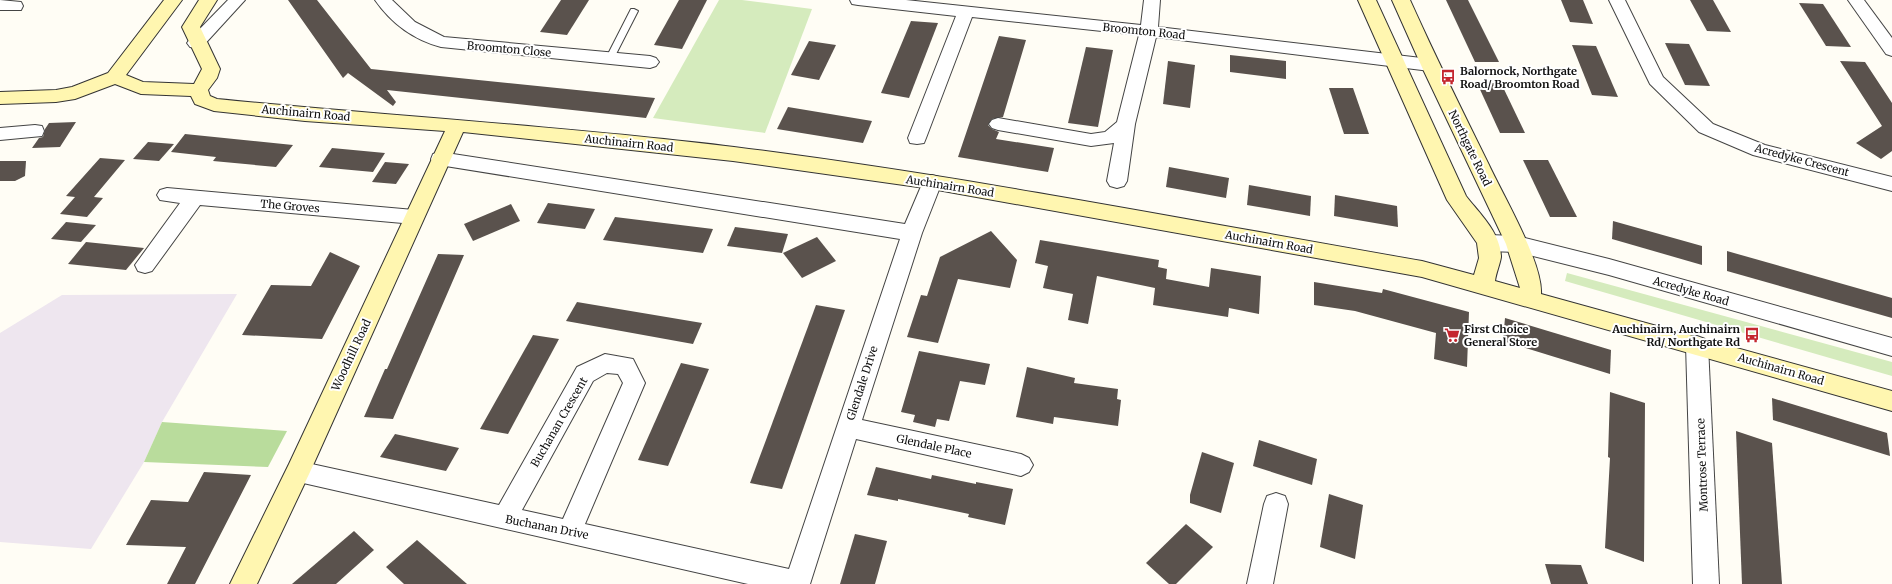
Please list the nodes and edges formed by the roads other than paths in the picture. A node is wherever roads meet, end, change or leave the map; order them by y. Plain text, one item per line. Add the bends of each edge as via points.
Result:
1 (173, 0) edge
2 (208, 0) edge
3 (237, 0) edge
4 (383, 0) edge
5 (858, 0) edge
6 (1152, 0) edge
7 (1367, 0) edge
8 (1401, 0) edge
9 (1617, 0) edge
10 (1856, 0) edge
11 (634, 11) dead end
12 (966, 12) junction
13 (1149, 31) junction
14 (196, 44) junction
15 (1892, 50) edge
16 (610, 58) junction
17 (1394, 60) junction
18 (650, 62) dead end
19 (1430, 65) junction
20 (115, 78) junction
21 (199, 90) junction
22 (0, 98) edge
23 (998, 124) dead end
24 (1126, 124) junction
25 (457, 125) junction
26 (35, 132) dead end
27 (0, 134) edge
28 (917, 138) dead end
29 (440, 159) junction
30 (1117, 181) dead end
31 (932, 182) junction
32 (1892, 184) edge
33 (167, 195) dead end
34 (195, 198) junction
35 (414, 217) junction
36 (912, 233) junction
37 (1488, 244) junction
38 (1517, 244) junction
39 (145, 265) dead end
40 (1484, 286) junction
41 (1530, 299) junction
42 (1697, 345) junction
43 (1892, 347) edge
44 (1892, 401) edge
45 (848, 426) junction
46 (1021, 464) dead end
47 (298, 472) junction
48 (1276, 504) dead end
49 (505, 518) junction
50 (570, 530) junction
51 (797, 583) edge
52 (243, 584) edge
53 (1260, 584) edge
54 (1706, 584) edge

1 - 20 main road
2 - 14 main road via 191,27
3 - 14 street
4 - 16 street, Broomton Close via 392,12 415,32 441,42
5 - 12 street, Broomton Road
6 - 13 street
7 - 17 main road
8 - 19 main road, Northgate Road
9 - 32 street, Acredyke Crescent via 1656,80 1706,128 1760,150
10 - 15 street
11 - 16 lane
12 - 13 street, Broomton Road
12 - 28 street
13 - 17 street, Broomton Road
13 - 24 street
14 - 21 main road via 211,69
16 - 18 street, Broomton Close
17 - 19 street, Broomton Road
17 - 37 main road via 1457,200 1479,227
19 - 38 main road, Northgate Road
20 - 21 main road via 141,88
20 - 22 main road via 75,93
21 - 25 main road, Auchinairn Road via 202,100 214,105
23 - 24 street via 1090,140 1106,139 1120,133
24 - 30 street
25 - 29 main road, Woodhill Road
25 - 31 main road, Auchinairn Road via 733,154
26 - 27 street
29 - 35 main road, Woodhill Road
29 - 36 street
31 - 36 street, Glendale Drive
31 - 40 main road, Auchinairn Road via 1422,269
33 - 34 street, The Groves
34 - 35 street, The Groves
34 - 39 street
35 - 47 main road, Woodhill Road
36 - 45 street, Glendale Drive
37 - 38 street, Acredyke Road
37 - 40 main road via 1490,258
38 - 41 main road, Northgate Road via 1531,284
38 - 43 street, Acredyke Road via 1609,267
40 - 41 main road, Auchinairn Road
41 - 42 main road, Auchinairn Road
42 - 44 main road, Auchinairn Road
42 - 54 street, Montrose Terrace
45 - 46 street, Glendale Place
45 - 51 street, Glendale Drive
47 - 49 street, Buchanan Drive
47 - 52 main road, Woodhill Road
48 - 53 street
49 - 50 street, Buchanan Drive
49 - 50 street, Buchanan Crescent via 585,374 605,363 625,366 634,383
50 - 51 street, Buchanan Drive

